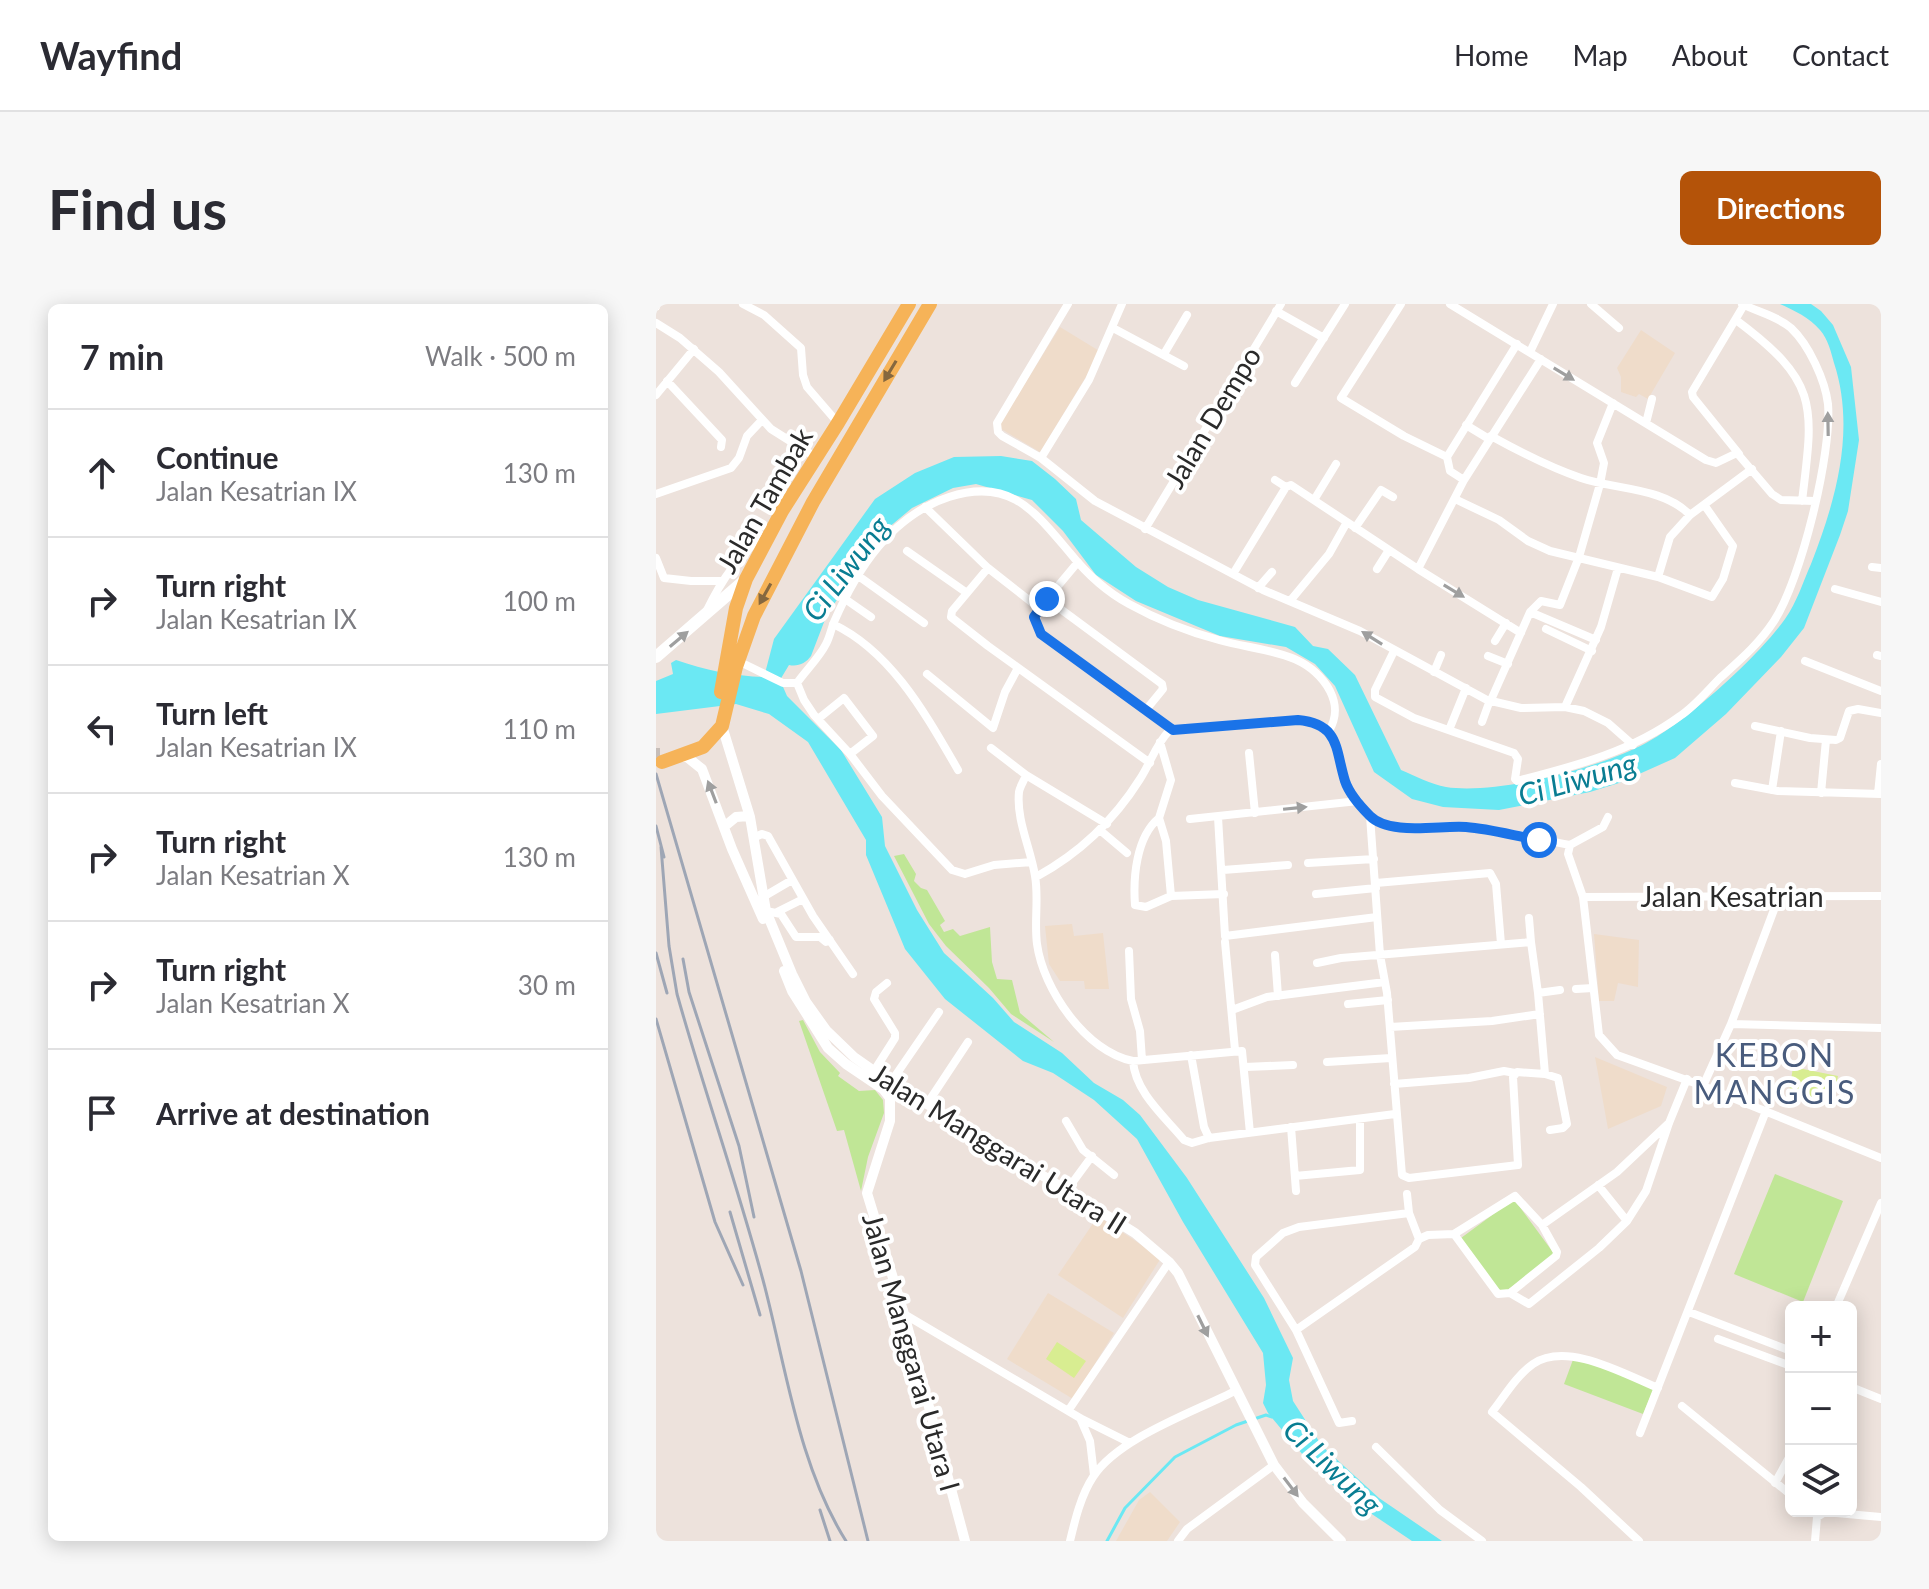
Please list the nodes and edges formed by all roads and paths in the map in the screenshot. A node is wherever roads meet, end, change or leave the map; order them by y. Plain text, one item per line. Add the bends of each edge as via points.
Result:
1 (743, 304) edge
2 (909, 304) edge
3 (930, 304) edge
4 (1068, 304) edge
5 (1122, 304) edge
6 (1345, 304) edge
7 (1401, 304) edge
8 (1450, 304) edge
9 (1553, 304) edge
10 (1591, 304) edge
11 (1743, 305) edge
12 (1278, 308) edge
13 (1187, 315) dead end
14 (1736, 320) junction
15 (656, 323) edge
16 (1113, 328) junction
17 (1619, 328) dead end
18 (1324, 338) junction
19 (1517, 344) junction
20 (694, 349) junction
21 (1530, 352) junction
22 (1164, 354) junction
23 (1541, 359) junction
24 (1184, 366) dead end
25 (667, 381) junction
26 (1295, 383) dead end
27 (656, 395) edge
28 (1652, 399) dead end
29 (1613, 403) junction
30 (762, 420) junction
31 (838, 423) junction
32 (1646, 423) junction
33 (1466, 425) junction
34 (1490, 437) junction
35 (721, 447) dead end
36 (1740, 455) junction
37 (1447, 457) junction
38 (817, 458) junction
39 (1041, 458) junction
40 (1336, 464) dead end
41 (1752, 469) junction
42 (1275, 480) dead end
43 (1464, 480) junction
44 (1600, 484) junction
45 (1286, 487) junction
46 (795, 493) junction
47 (656, 494) edge
48 (1393, 497) dead end
49 (1455, 499) junction
50 (1314, 500) junction
51 (1802, 501) junction
52 (1815, 501) junction
53 (813, 502) junction
54 (1705, 506) junction
55 (925, 507) junction
56 (782, 511) junction
57 (1690, 515) junction
58 (801, 525) junction
59 (1351, 525) junction
60 (1145, 529) junction
61 (772, 530) junction
62 (1389, 550) junction
63 (907, 551) dead end
64 (1579, 557) junction
65 (656, 558) edge
66 (1078, 562) junction
67 (988, 568) junction
68 (1618, 568) junction
69 (1377, 569) dead end
70 (1418, 569) junction
71 (1272, 572) dead end
72 (1233, 574) junction
73 (857, 575) junction
74 (1658, 577) junction
75 (746, 579) junction
76 (721, 581) junction
77 (1258, 588) junction
78 (1835, 589) dead end
79 (967, 593) junction
80 (1047, 599) junction
81 (848, 601) dead end
82 (1290, 601) junction
83 (1881, 602) edge
84 (1039, 608) junction
85 (1530, 612) junction
86 (871, 617) dead end
87 (702, 620) junction
88 (924, 623) dead end
89 (1506, 623) junction
90 (833, 624) junction
91 (1546, 629) dead end
92 (1521, 633) junction
93 (1596, 640) junction
94 (1495, 641) dead end
95 (1394, 651) junction
96 (1592, 651) junction
97 (1441, 655) dead end
98 (1488, 656) dead end
99 (656, 657) edge
100 (1805, 661) dead end
101 (733, 662) junction
102 (1508, 664) junction
103 (1018, 668) junction
104 (1434, 672) junction
105 (927, 674) dead end
106 (796, 682) junction
107 (1466, 688) junction
108 (1881, 691) edge
109 (1490, 700) junction
110 (1565, 707) junction
111 (723, 709) junction
112 (1145, 711) junction
113 (1881, 713) edge
114 (818, 719) junction
115 (1482, 722) dead end
116 (722, 726) junction
117 (1755, 726) dead end
118 (1173, 730) junction
119 (1449, 730) junction
120 (1329, 731) junction
121 (1781, 731) junction
122 (1826, 740) junction
123 (1160, 742) junction
124 (1633, 745) junction
125 (991, 748) dead end
126 (1249, 753) dead end
127 (850, 754) junction
128 (682, 757) junction
129 (1150, 763) junction
130 (1881, 764) edge
131 (958, 770) dead end
132 (1026, 775) junction
133 (1735, 783) dead end
134 (1772, 790) junction
135 (1821, 793) junction
136 (1880, 794) edge
137 (1358, 801) junction
138 (1255, 813) junction
139 (749, 816) junction
140 (1370, 816) junction
141 (1218, 817) junction
142 (1608, 817) dead end
143 (1159, 818) junction
144 (1190, 819) dead end
145 (725, 826) junction
146 (1104, 827) junction
147 (755, 837) junction
148 (1570, 845) junction
149 (1127, 853) dead end
150 (1374, 859) junction
151 (1032, 862) junction
152 (1308, 863) dead end
153 (1288, 865) dead end
154 (1223, 870) junction
155 (1036, 877) junction
156 (792, 880) junction
157 (1376, 885) junction
158 (1224, 894) junction
159 (1316, 894) dead end
160 (1777, 895) junction
161 (1171, 896) junction
162 (1881, 896) edge
163 (763, 897) junction
164 (1583, 897) junction
165 (803, 899) junction
166 (772, 912) junction
167 (1377, 917) junction
168 (1529, 918) dead end
169 (830, 940) junction
170 (1225, 942) dead end
171 (1531, 942) junction
172 (1501, 944) junction
173 (1129, 951) dead end
174 (1275, 955) dead end
175 (1380, 955) junction
176 (1317, 963) dead end
177 (853, 974) dead end
178 (1385, 982) junction
179 (887, 983) dead end
180 (1593, 988) junction
181 (1576, 989) dead end
182 (1560, 990) dead end
183 (1538, 993) junction
184 (1278, 996) junction
185 (1388, 1000) junction
186 (1348, 1004) dead end
187 (1232, 1010) junction
188 (939, 1012) dead end
189 (1540, 1014) junction
190 (1731, 1024) junction
191 (1390, 1027) junction
192 (1881, 1028) edge
193 (968, 1042) dead end
194 (1235, 1050) junction
195 (1191, 1055) junction
196 (1391, 1058) junction
197 (1137, 1060) junction
198 (1327, 1062) dead end
199 (1293, 1065) dead end
200 (1245, 1067) junction
201 (874, 1071) junction
202 (1515, 1073) junction
203 (1545, 1074) junction
204 (1687, 1079) junction
205 (891, 1082) junction
206 (1394, 1084) junction
207 (1703, 1086) junction
208 (927, 1104) junction
209 (1766, 1111) junction
210 (1395, 1114) junction
211 (1360, 1119) junction
212 (1066, 1121) dead end
213 (1669, 1123) junction
214 (1291, 1127) junction
215 (1550, 1130) dead end
216 (1250, 1133) junction
217 (1209, 1138) junction
218 (1092, 1156) junction
219 (1881, 1158) edge
220 (1114, 1175) dead end
221 (1295, 1176) junction
222 (1598, 1185) junction
223 (1067, 1190) junction
224 (1296, 1191) dead end
225 (1407, 1194) dead end
226 (1881, 1203) edge
227 (1409, 1213) junction
228 (1627, 1221) junction
229 (1542, 1225) junction
230 (1454, 1234) junction
231 (1419, 1239) junction
232 (1169, 1262) junction
233 (1510, 1293) junction
234 (1839, 1301) edge
235 (1689, 1312) junction
236 (904, 1314) junction
237 (1296, 1330) junction
238 (1718, 1339) dead end
239 (1785, 1349) edge
240 (1785, 1364) edge
241 (1658, 1388) junction
242 (1857, 1389) edge
243 (1235, 1391) junction
244 (1881, 1399) edge
245 (1682, 1406) dead end
246 (1068, 1411) junction
247 (1080, 1418) junction
248 (1352, 1421) dead end
249 (1640, 1433) dead end
250 (1130, 1443) junction
251 (1376, 1447) dead end
252 (1274, 1465) junction
253 (1785, 1465) edge
254 (1094, 1475) junction
255 (1775, 1483) junction
256 (1785, 1490) edge
257 (1857, 1515) edge
258 (1814, 1517) edge
259 (1881, 1517) edge
260 (1339, 1540) edge
261 (965, 1541) edge
262 (1070, 1541) edge
263 (1178, 1541) edge
264 (1482, 1541) edge
265 (1639, 1541) edge
266 (1815, 1541) edge

1 - 31 street via 801,348 807,387
2 - 31 main road, Jalan Tambak
3 -> 53 main road, Jalan Tambak
4 - 39 street via 997,423 998,432
5 - 16 street
6 - 18 street
7 - 37 street via 1341,398
8 - 19 street
9 - 21 street
10 - 17 street
11 - 14 street
52 -> 11 street via 1828,439 1825,390 1790,327
12 - 18 street
12 - 60 street, Jalan Dempo
13 - 22 street
14 - 36 street via 1692,392
14 - 51 street via 1769,345 1797,377 1808,406
15 - 20 street
16 - 22 street
16 - 39 street via 1089,380
18 - 26 street
19 - 21 street
19 - 33 street
20 - 25 street
20 - 30 street
21 - 23 street
22 - 24 street
23 -> 29 street
23 - 34 street
25 - 27 street
25 - 35 street via 722,440
28 - 32 street
29 - 32 street
29 - 44 street via 1597,443 1604,463
30 - 38 street
30 - 47 street via 731,468
31 - 38 main road, Jalan Tambak
32 - 36 street via 1713,462
33 - 34 street
33 - 37 street
34 - 43 street
34 - 44 street
36 - 41 street
37 - 43 street via 1450,471
38 - 46 main road, Jalan Tambak
39 - 60 street via 1084,494
40 - 50 street
41 - 51 street via 1781,500
41 - 54 street
42 - 45 street
43 - 49 street
44 - 57 street via 1663,498
44 - 64 street
45 - 50 street
45 - 72 street via 1255,524
46 - 53 main road via 802,502
46 - 56 main road, Jalan Tambak
48 - 59 street via 1381,490
49 - 64 street via 1528,541
49 - 70 street
50 - 59 street
51 - 52 street
52 - 124 street via 1776,619 1750,652 1683,714
53 - 58 main road, Jalan Tambak
54 - 57 street
54 - 74 street via 1733,546 1715,596
55 - 66 street via 964,493 1012,498 1035,512
55 - 67 street
55 - 73 street via 883,539
56 - 58 main road
56 - 61 main road, Jalan Tambak
57 - 74 street via 1670,537
58 -> 101 main road, Jalan Tambak
59 - 62 street
59 - 82 street
60 - 72 street
61 - 75 main road, Jalan Tambak
61 - 76 street
62 - 69 street
62 - 70 street
63 - 79 street
64 - 68 street
64 - 85 street via 1560,605 1541,601
65 - 76 street via 664,578
66 - 80 street
66 - 120 street via 1113,594 1143,611 1217,640 1287,655 1311,667 1335,704
67 - 79 street
67 - 84 street
68 - 74 street
68 - 93 street
70 -> 89 street
71 - 77 street
72 - 77 street
73 - 88 street
73 - 90 street
75 - 87 main road
75 - 101 main road, Jalan Tambak via 736,608
76 - 87 street
77 - 82 street
78 - 83 street
79 - 103 street via 951,617
80 - 84 street
80 - 112 street via 1162,684
81 - 86 street
95 -> 82 street
84 - 112 street via 1034,617 1041,634
85 - 92 street
85 - 93 street
99 -> 87 main road
89 - 92 street
89 - 94 street
90 - 106 street via 825,648
90 - 131 street via 869,647 890,669
91 - 96 street
92 - 102 street
93 - 96 street
95 - 104 street
95 - 119 street via 1375,697
96 - 110 street
97 - 104 street
98 - 102 street
100 - 108 street
101 - 106 street via 783,683
101 - 111 main road, Jalan Tambak
102 - 109 street
103 - 105 street via 993,728
103 - 129 street
104 - 107 street
106 - 114 street
107 - 109 street
107 - 119 street
109 - 110 street via 1521,708
109 - 115 street
110 - 124 street via 1608,723
111 - 116 main road, Jalan Tambak
111 - 128 main road, Jalan Tambak via 702,736 661,758
112 - 118 street
113 - 122 street via 1849,711 1840,738
114 - 127 street
114 - 127 street via 844,698 873,736
116 - 128 main road, Jalan Tambak via 703,747
116 - 139 street, Jalan Manggarai Utara II
117 - 121 street
118 - 120 street via 1298,720
118 - 123 street
119 - 124 street via 1514,753 1517,781
120 - 137 street via 1347,786
121 - 122 street
121 - 134 street
122 - 135 street
123 - 129 street
123 - 143 street via 1171,780
125 - 132 street
126 - 138 street
127 - 151 street via 952,870 965,874
145 -> 128 street, Jalan Manggarai Utara I via 702,769
129 - 146 street
130 - 136 street
132 - 146 street
132 - 151 street via 1019,800
133 - 134 street
134 - 135 street
135 - 136 street
138 -> 137 street
137 - 140 street
138 - 141 street
139 - 145 street via 736,817
139 - 147 street, Jalan Manggarai Utara II
140 - 148 street via 1392,827 1465,827
140 - 150 street
141 - 144 street
141 - 154 street
142 - 148 street via 1599,830
143 - 161 street
143 - 161 street via 1139,856 1135,905 1146,907
145 - 236 street, Jalan Manggarai Utara I via 792,991 818,1034 890,1098 890,1121 867,1193
146 - 149 street
146 - 155 street via 1070,857
147 - 156 street via 768,836
147 - 163 street, Jalan Manggarai Utara II
148 - 164 street via 1568,854
150 - 152 street
150 - 157 street
151 - 155 street
153 - 154 street
154 - 158 street
155 - 197 street via 1037,944 1051,989 1071,1018 1110,1053
156 - 163 street
156 - 165 street
157 - 159 street
157 - 167 street
157 - 172 street via 1490,873 1496,884
158 - 161 street
158 - 167 street via 1225,936
160 - 162 street, Jalan Kesatrian
160 - 164 street, Jalan Kesatrian
160 - 190 street
163 - 166 street, Jalan Manggarai Utara II
164 - 180 street
165 - 166 street
165 - 169 street
166 - 169 street via 796,937
166 - 201 street, Jalan Manggarai Utara II via 806,1002 826,1030
167 - 175 street
168 - 171 street
169 - 177 street
170 - 187 street
171 - 172 street
171 - 183 street
172 - 175 street
173 - 197 street via 1131,999 1140,1031
174 - 184 street
175 - 176 street
175 - 178 street
178 - 184 street
178 - 185 street
179 - 201 street via 874,999 895,1038
180 - 181 street
180 - 204 street via 1599,1035 1606,1046 1617,1055
182 - 183 street
183 - 189 street
184 - 187 street
185 - 186 street
185 - 191 street
187 - 194 street
188 - 205 street
189 - 191 street
189 - 203 street
190 - 192 street
190 - 207 street
191 - 196 street
193 - 208 street
194 - 195 street
194 - 200 street via 1242,1051
195 - 197 street
195 - 217 street
196 - 198 street
196 - 206 street
197 - 217 street via 1134,1074 1140,1087 1184,1140
199 - 200 street
200 - 216 street
201 - 205 street, Jalan Manggarai Utara II
202 - 203 street
202 - 206 street
202 - 210 street via 1518,1165 1404,1177
203 - 215 street via 1558,1078 1567,1124
204 - 207 street
204 - 213 street
205 - 208 street, Jalan Manggarai Utara II
206 - 210 street
207 - 209 street
208 - 223 street, Jalan Manggarai Utara II
209 - 219 street
209 - 235 street
210 - 211 street
211 - 214 street
211 - 221 street via 1360,1170
212 - 218 street
213 - 222 street
213 - 228 street via 1646,1191
214 - 216 street
214 - 221 street
216 - 217 street
218 - 220 street
218 - 223 street
221 - 224 street
222 - 228 street
222 - 229 street
223 - 232 street, Jalan Manggarai Utara II via 1135,1233
225 - 227 street
226 - 234 street
227 - 231 street
227 - 237 street via 1299,1227 1283,1233 1256,1257 1255,1265
228 - 233 street via 1529,1304
229 - 230 street via 1517,1196
229 - 233 street via 1556,1256
230 - 231 street
230 - 233 street via 1497,1292
231 - 237 street via 1415,1247
232 -> 243 street, Jalan Manggarai Utara II
232 - 246 street
235 - 239 street
235 - 241 street
236 - 246 street
236 - 261 street, Jalan Manggarai Utara I
237 - 248 street via 1337,1420 1341,1425
238 - 240 street
241 - 249 street
241 - 265 street via 1583,1358 1553,1357 1525,1371 1492,1412
242 - 244 street
243 - 250 street
243 - 252 street, Jalan Manggarai Utara II
245 - 255 street
246 - 247 street
247 - 250 street
247 - 254 street via 1090,1441
250 - 254 street
251 - 264 street via 1440,1510
252 -> 260 street, Jalan Manggarai Utara II
252 - 263 street
253 - 255 street
254 - 262 street
255 - 256 street
257 - 259 street
258 - 266 street

